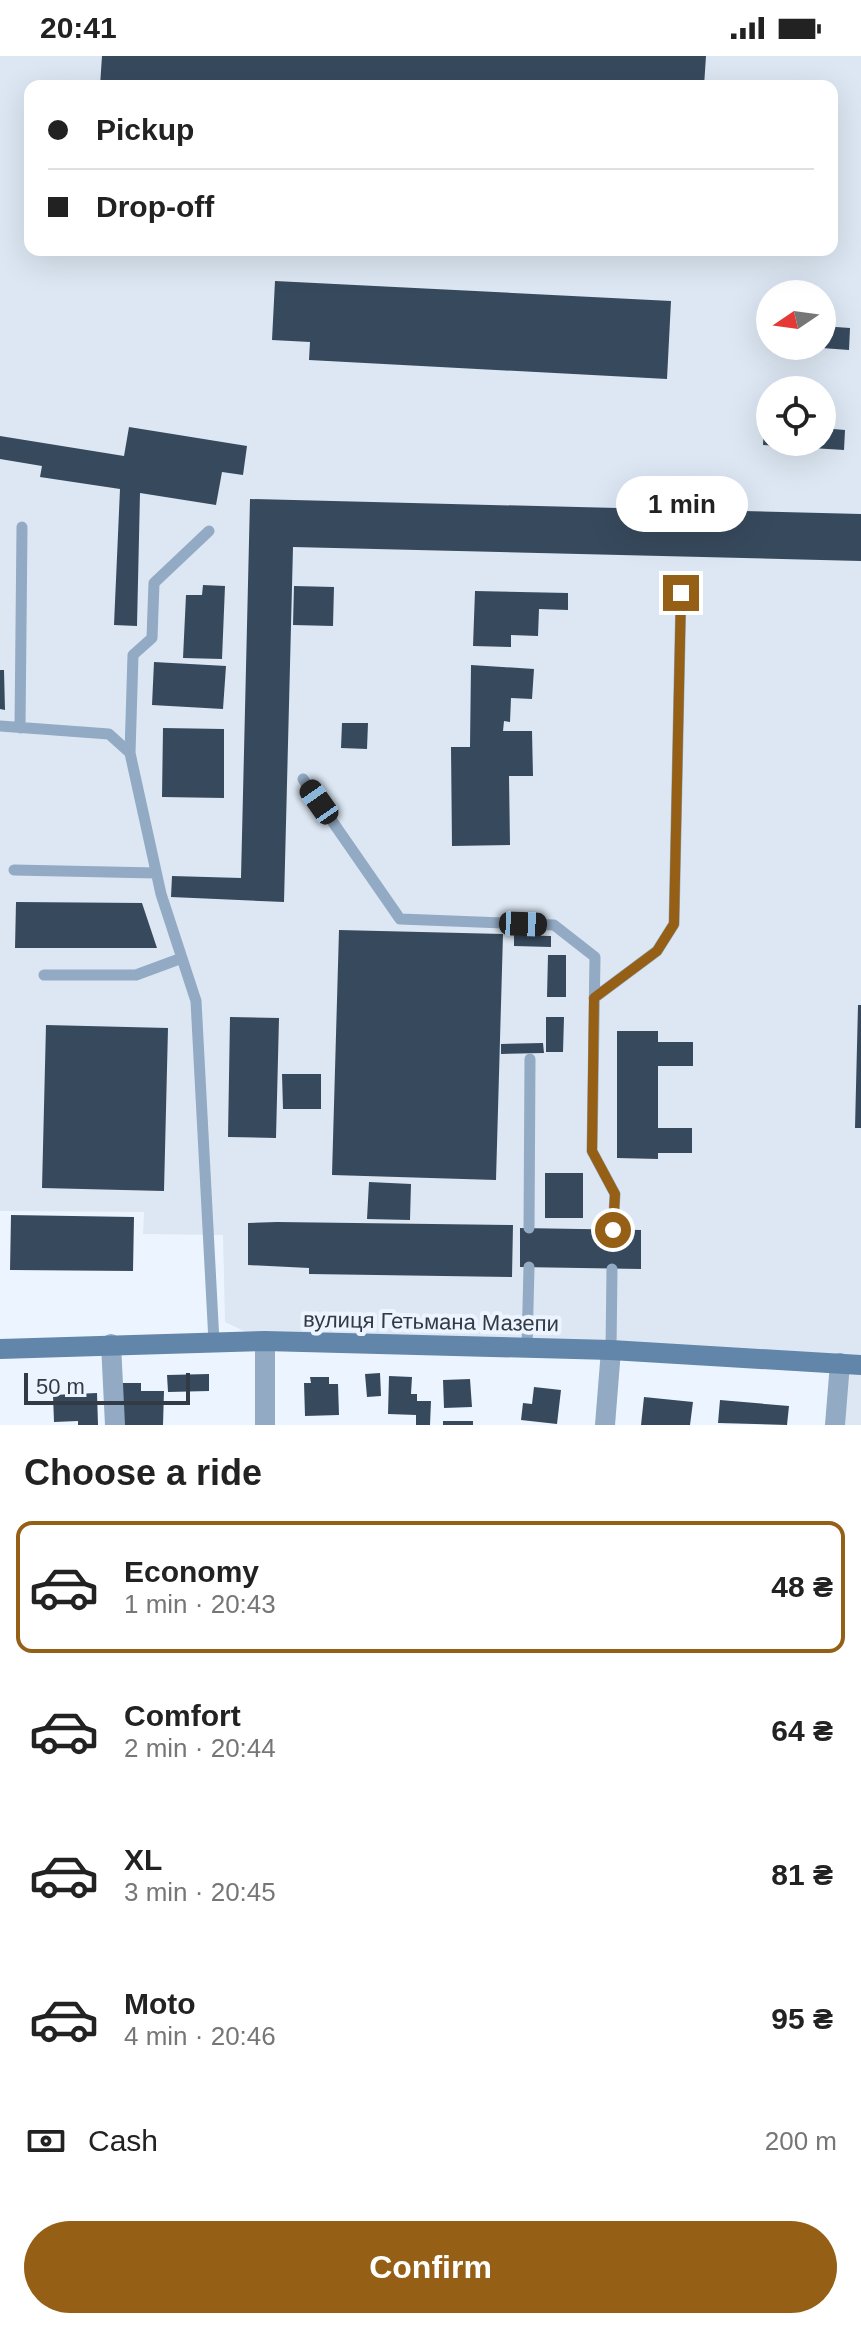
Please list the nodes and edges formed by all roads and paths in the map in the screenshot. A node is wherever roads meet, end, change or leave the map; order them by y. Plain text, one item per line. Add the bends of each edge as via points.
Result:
1 (22, 527) dead end
2 (209, 531) dead end
3 (681, 593) dead end
4 (0, 726) edge
5 (20, 728) junction
6 (130, 753) junction
7 (303, 779) dead end
8 (14, 870) dead end
9 (156, 873) junction
10 (182, 958) junction
11 (44, 975) dead end
12 (594, 998) junction
13 (530, 1059) dead end
14 (529, 1228) dead end
15 (613, 1230) dead end
16 (529, 1267) dead end
17 (612, 1269) dead end
18 (265, 1341) junction
19 (214, 1342) junction
20 (111, 1344) junction
21 (527, 1347) junction
22 (0, 1349) edge
23 (611, 1350) junction
24 (840, 1363) junction
25 (861, 1365) edge
26 (115, 1425) edge
27 (265, 1425) edge
28 (605, 1425) edge
29 (835, 1425) edge

1 - 5 lane
2 - 6 lane via 154,583 152,638 133,655
3 - 12 lane via 674,924 657,951
4 - 5 lane
5 - 6 lane via 109,734
6 - 9 lane
7 - 12 lane via 400,919 554,925 595,957
8 - 9 lane
9 - 10 lane
10 - 11 lane via 136,975
10 - 19 lane via 196,1001
12 - 15 lane via 592,1151 615,1194
13 - 14 lane
16 - 21 lane
17 - 23 lane
18 - 19 street, вулиця Гетьмана Мазепи
18 - 21 street, вулиця Гетьмана Мазепи
18 - 27 street
19 - 20 street, вулиця Гетьмана Мазепи
20 - 22 street, вулиця Гетьмана Мазепи
20 - 26 street
21 - 23 street, вулиця Гетьмана Мазепи
23 - 24 street, вулиця Гетьмана Мазепи
23 - 28 street
24 - 25 street, вулиця Гетьмана Мазепи
24 - 29 street

